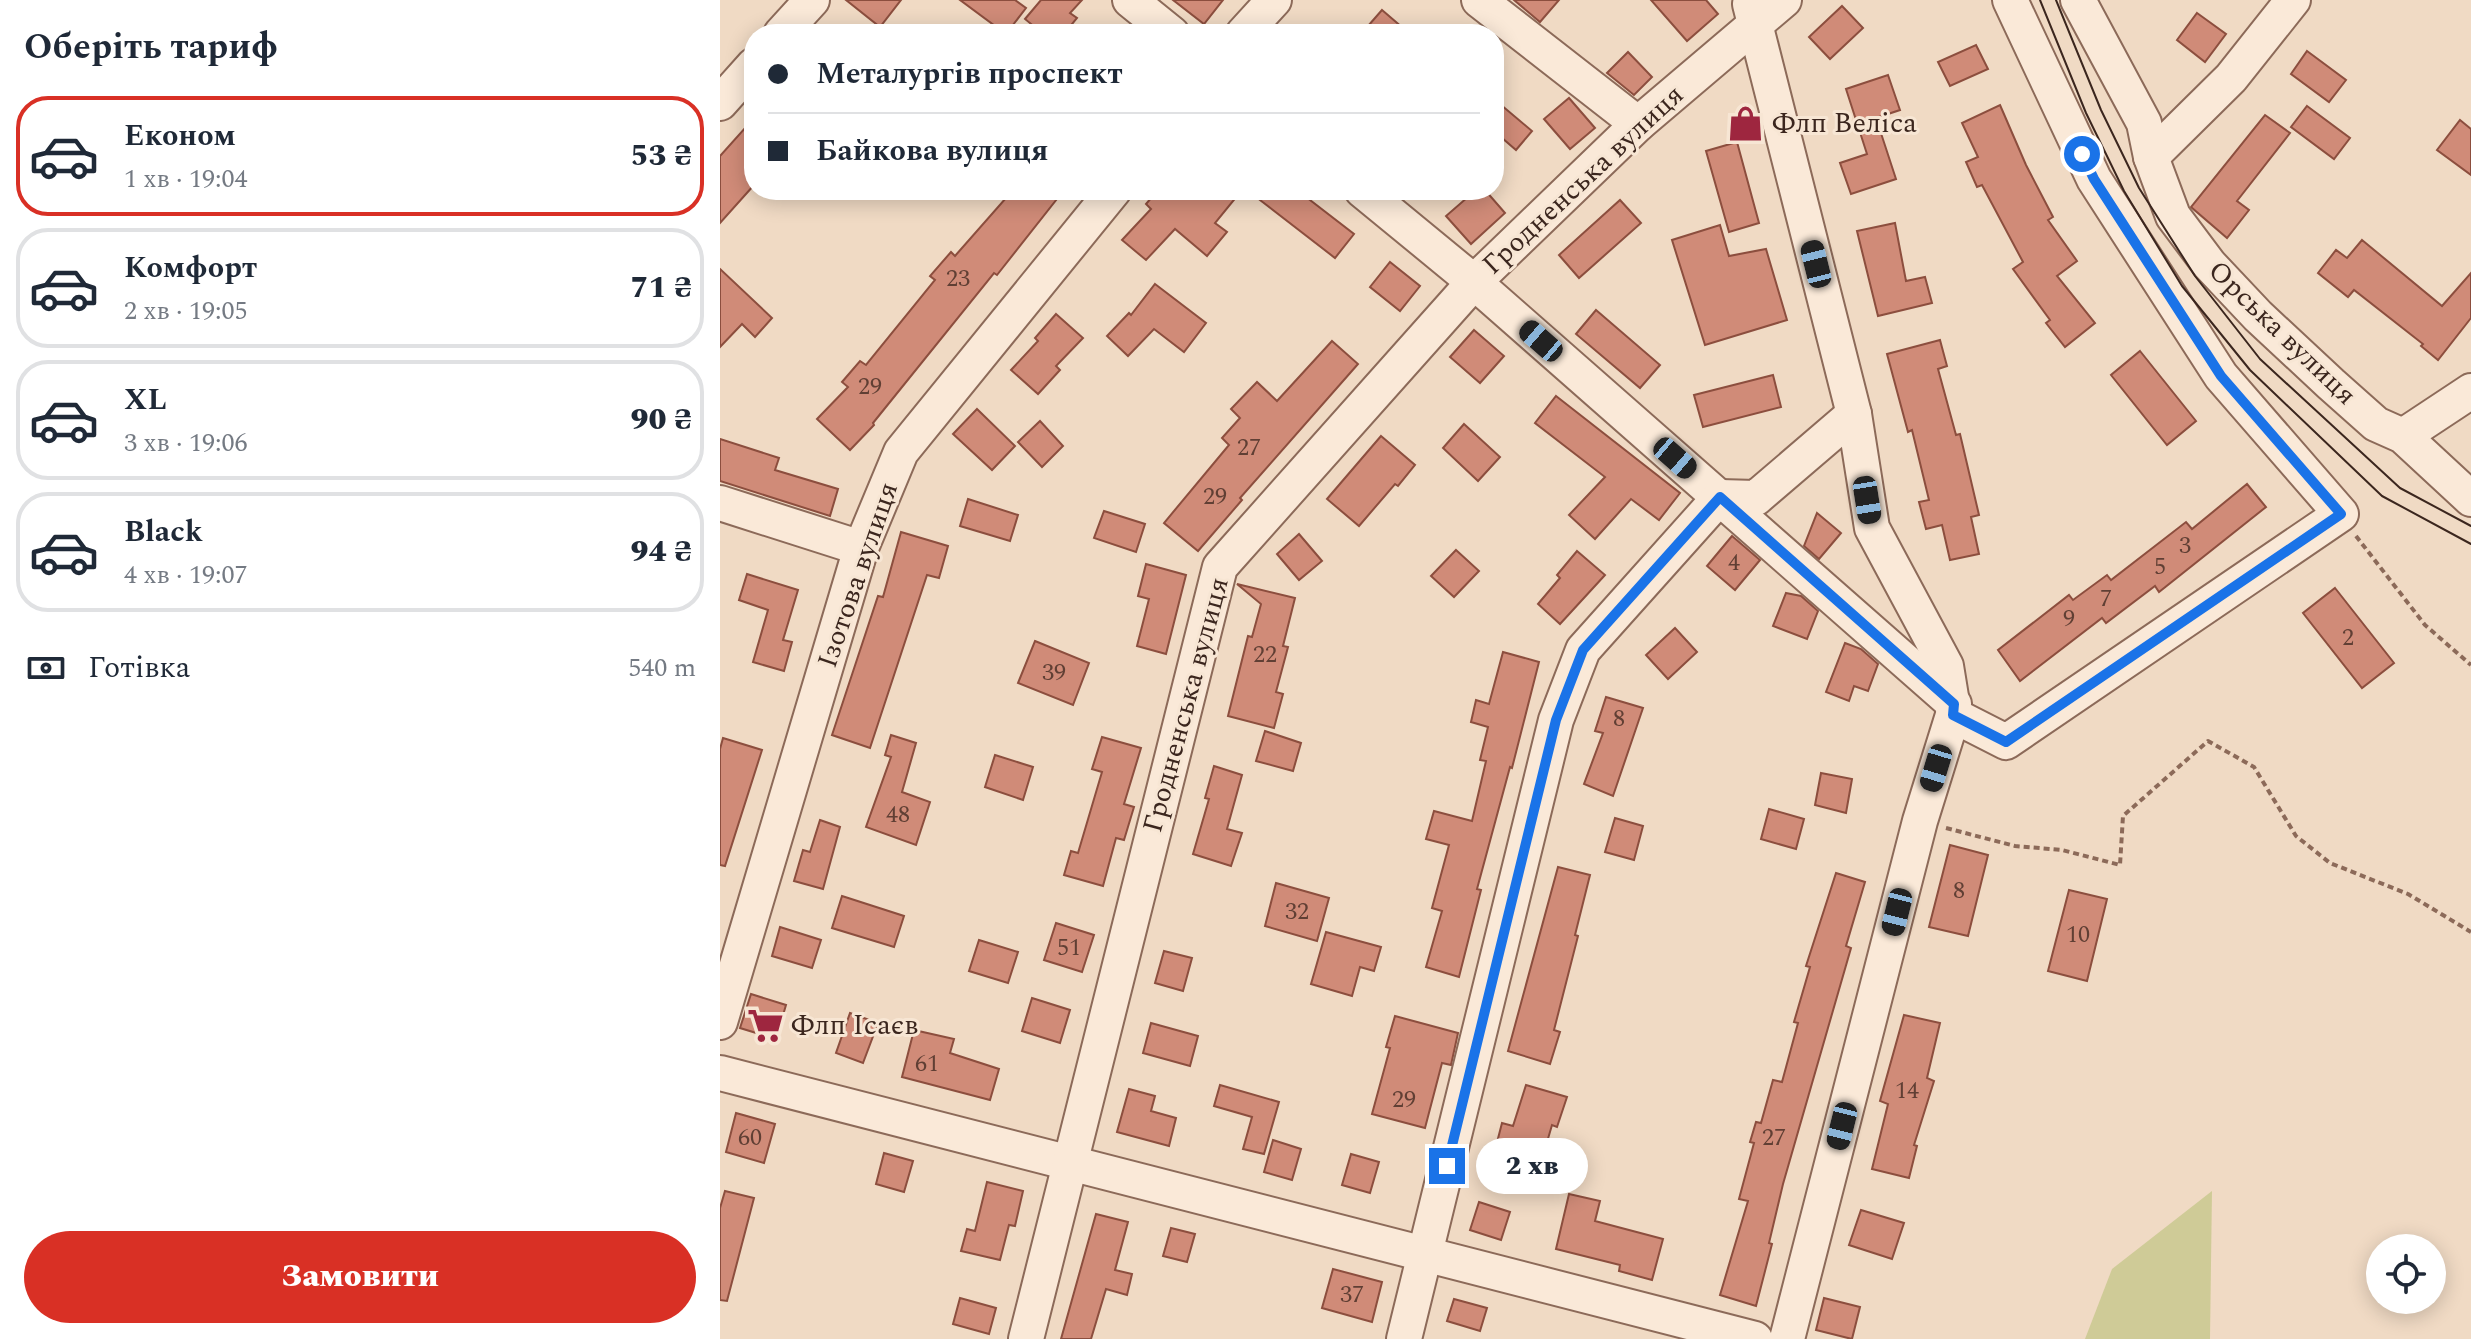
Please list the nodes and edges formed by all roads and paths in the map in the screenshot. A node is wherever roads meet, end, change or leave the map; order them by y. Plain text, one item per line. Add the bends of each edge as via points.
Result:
1 (812, 0) edge
2 (1130, 0) edge
3 (1274, 0) edge
4 (1479, 0) edge
5 (1784, 0) edge
6 (2010, 0) edge
7 (2078, 0) edge
8 (2293, 0) edge
9 (1752, 12) edge
10 (790, 24) edge
11 (1160, 24) edge
12 (1252, 24) edge
13 (744, 76) edge
14 (720, 103) edge
15 (1638, 124) junction
16 (2151, 157) junction
17 (1106, 200) edge
18 (1374, 200) edge
19 (1474, 282) junction
20 (2471, 391) edge
21 (1854, 414) junction
22 (2403, 436) junction
23 (1720, 497) junction
24 (2471, 499) edge
25 (720, 503) edge
26 (2341, 514) junction
27 (861, 548) junction
28 (2471, 665) edge
29 (1953, 710) junction
30 (1920, 821) junction
31 (2471, 932) edge
32 (720, 1022) edge
33 (720, 1073) edge
34 (1069, 1162) junction
35 (1425, 1256) junction
36 (1026, 1339) edge
37 (1404, 1339) edge
38 (1755, 1339) edge
39 (1787, 1339) edge

1 - 10 street
2 - 11 street
3 - 12 street
4 - 15 street
5 - 9 street, Гродненська вулиця
6 - 26 street via 2094,179 2221,376
7 - 16 street, Орська вулиця via 2144,123
8 - 16 street via 2231,78
9 - 15 street, Гродненська вулиця
9 - 21 street
13 - 14 street
15 - 19 street, Гродненська вулиця
16 - 22 street, Орська вулиця via 2173,216 2209,264 2376,424
17 - 27 street, Ізотова вулиця via 901,452
18 - 19 street
19 - 23 street
19 - 34 street, Гродненська вулиця via 1220,567
20 - 22 street
21 - 23 street via 1756,498
21 - 29 street via 1872,528 1946,666
22 - 24 street, Орська вулиця
23 - 29 street
23 - 35 street via 1583,650 1556,720
25 - 27 street
26 - 28 path via 2425,625
26 - 29 street via 2006,742
27 - 32 street, Ізотова вулиця
29 - 30 street
30 - 31 path via 2015,846 2062,850 2120,865 2123,816 2208,741 2254,767 2296,836 2330,863 2408,894
30 - 39 street
33 - 34 street
34 - 35 street
34 - 36 street, Гродненська вулиця
35 - 37 street
35 - 38 street

